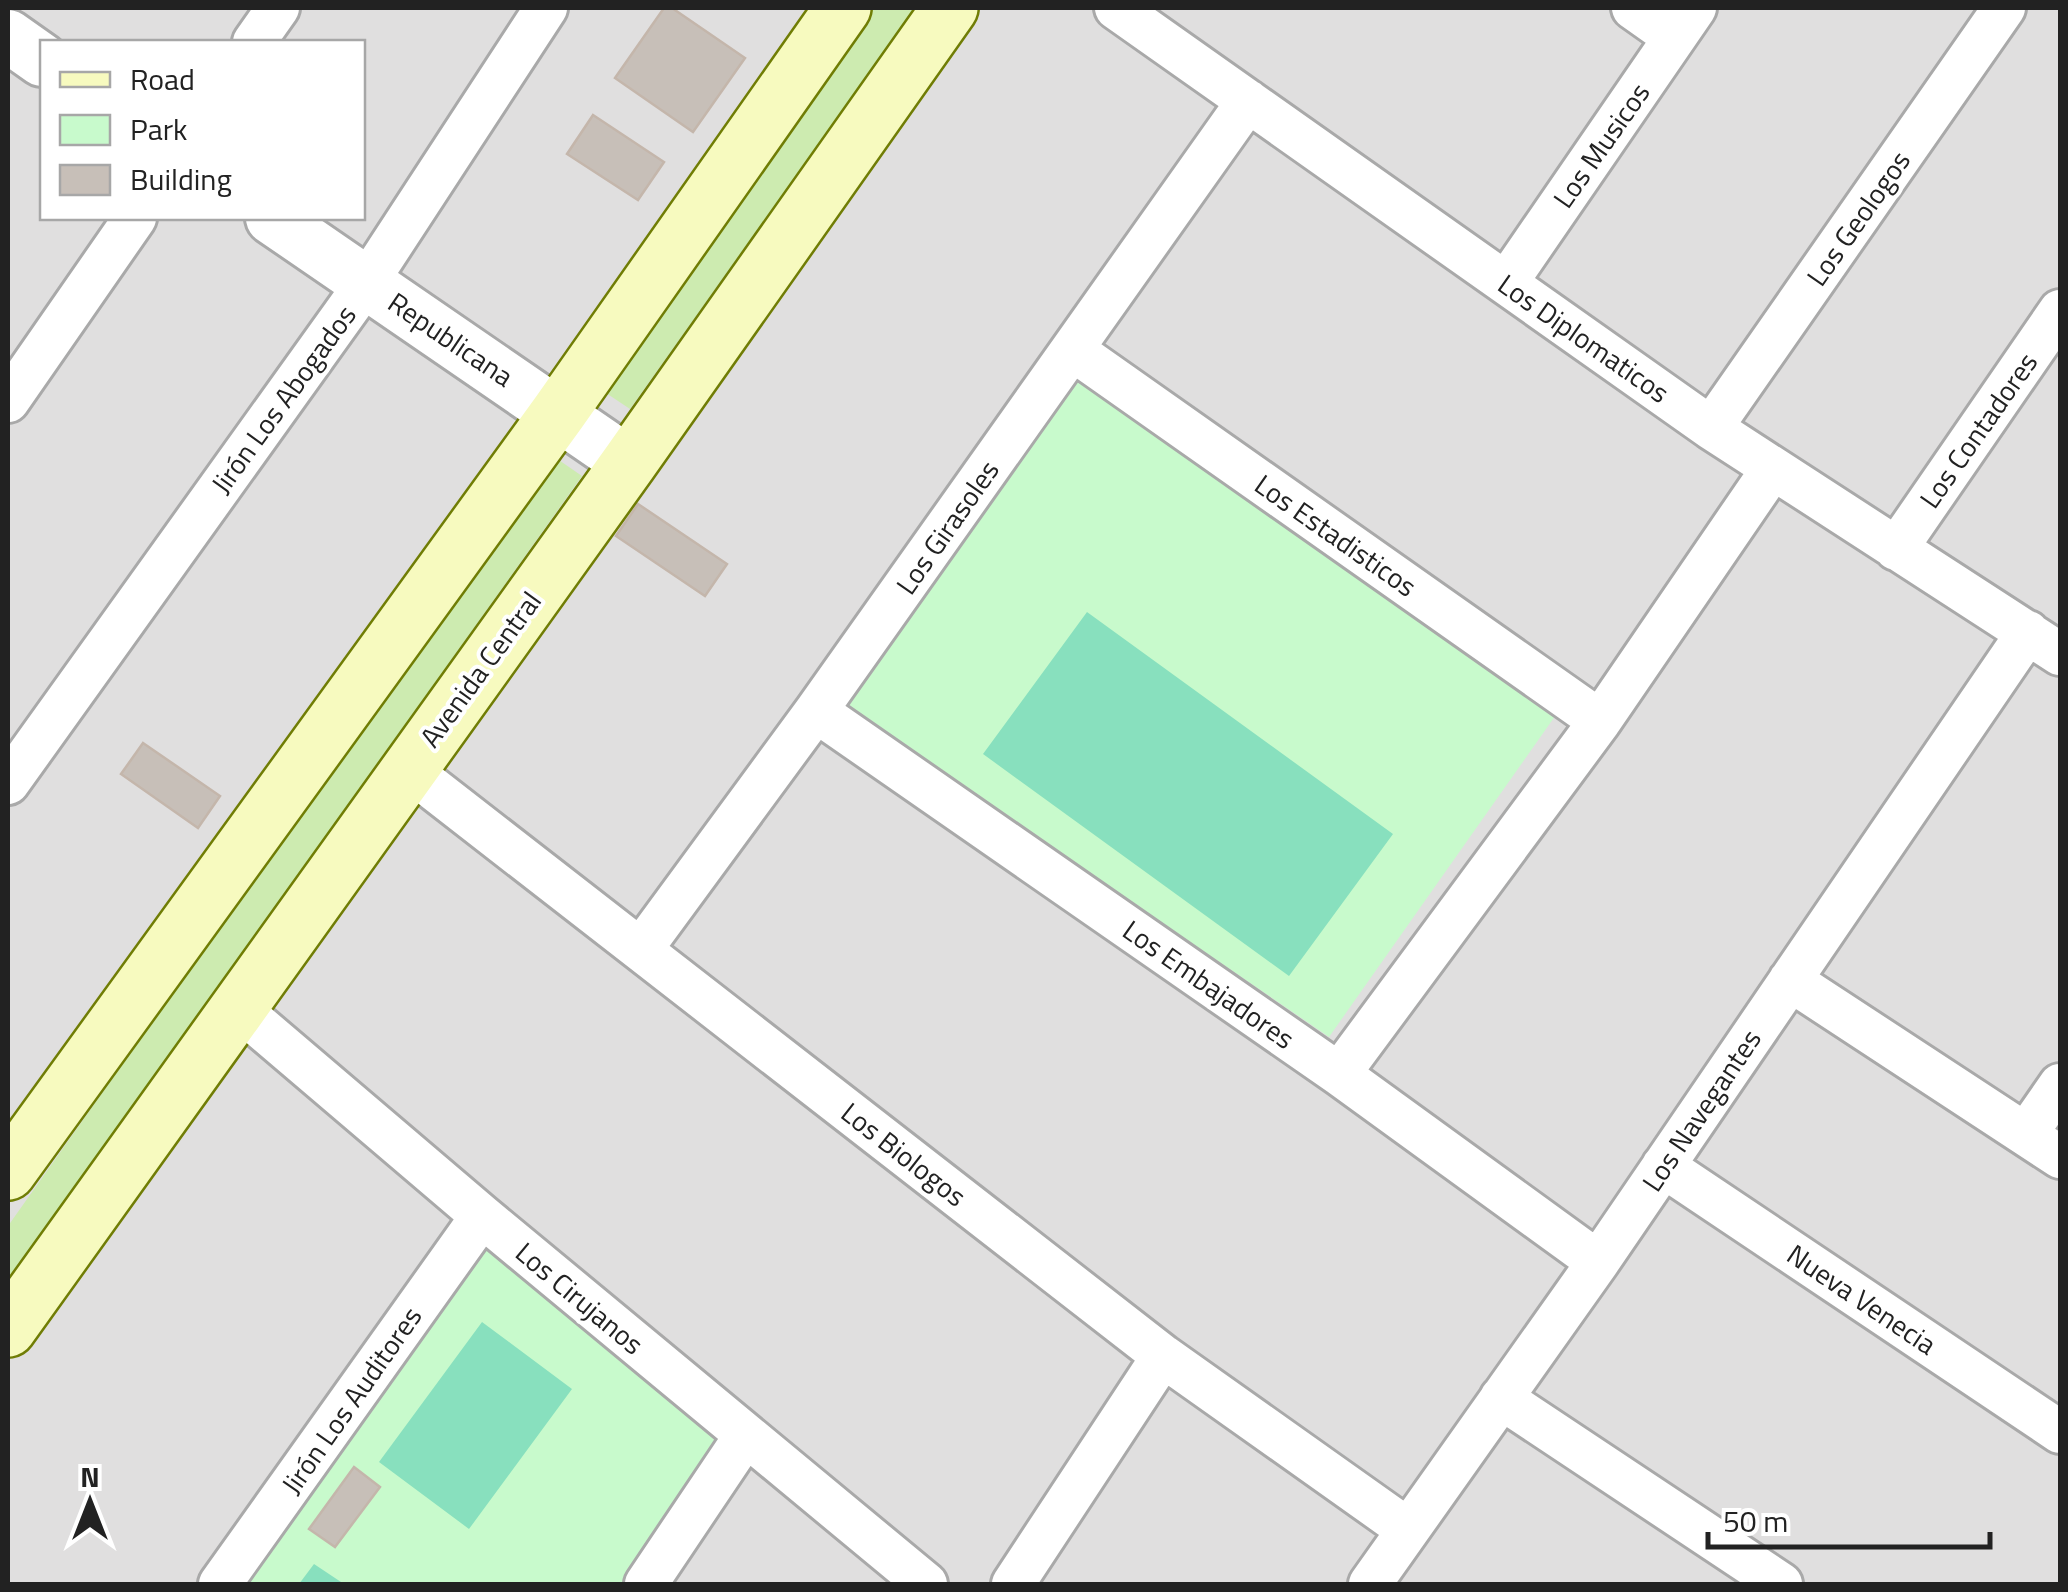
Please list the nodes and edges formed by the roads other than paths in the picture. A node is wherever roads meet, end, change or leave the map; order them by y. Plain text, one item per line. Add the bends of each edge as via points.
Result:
1 (18, 8) edge
2 (278, 8) edge
3 (546, 8) edge
4 (843, 8) edge
5 (950, 8) edge
6 (1116, 8) edge
7 (1633, 8) edge
8 (2004, 8) edge
9 (1685, 22) edge
10 (8, 24) edge
11 (8, 36) edge
12 (255, 40) edge
13 (40, 59) edge
14 (1248, 102) junction
15 (134, 220) edge
16 (275, 220) edge
17 (368, 282) junction
18 (1506, 283) junction
19 (2060, 311) edge
20 (1073, 350) junction
21 (8, 402) edge
22 (560, 412) junction
23 (1711, 428) junction
24 (628, 463) junction
25 (1773, 468) junction
26 (1896, 548) junction
27 (2044, 643) edge
28 (816, 711) junction
29 (1600, 721) junction
30 (408, 769) junction
31 (8, 783) edge
32 (642, 948) junction
33 (1790, 980) junction
34 (238, 1008) junction
35 (1338, 1074) junction
36 (2060, 1085) edge
37 (2044, 1146) edge
38 (1663, 1166) junction
39 (8, 1172) edge
40 (482, 1216) junction
41 (1598, 1262) junction
42 (8, 1329) edge
43 (1163, 1356) junction
44 (1501, 1398) junction
45 (2060, 1432) edge
46 (746, 1435) junction
47 (1407, 1529) junction
48 (220, 1584) edge
49 (646, 1584) edge
50 (926, 1584) edge
51 (1013, 1584) edge
52 (1370, 1584) edge
53 (1781, 1584) edge

1 - 10 street
2 - 12 street
3 - 17 street, Jirón Los Abogados
4 - 22 main road
5 - 24 main road, Avenida Central
6 - 14 street, Los Diplomaticos
7 - 9 street
8 - 23 street, Los Geologos
9 - 18 street, Los Musicos
11 - 13 street
14 - 18 street, Los Diplomaticos
14 - 20 street, Los Girasoles
15 - 21 street
16 - 17 street, Republicana
17 - 22 street, Republicana
17 - 31 street, Jirón Los Abogados
18 - 23 street, Los Diplomaticos
19 - 26 street, Los Contadores
20 - 28 street, Los Girasoles
20 - 29 street, Los Estadisticos
22 - 24 street, Republicana
22 - 39 main road
23 - 25 street, Los Diplomaticos
24 - 30 main road, Avenida Central
25 - 26 street, Los Diplomaticos
25 - 29 street
26 - 27 street, Los Diplomaticos
27 - 33 street, Los Navegantes
28 - 32 street, Los Girasoles
28 - 35 street, Los Embajadores
29 - 35 street
30 - 32 street, Los Biologos
30 - 34 main road, Avenida Central
32 - 43 street, Los Biologos
33 - 37 street
33 - 38 street, Los Navegantes
34 - 40 street, Los Cirujanos
34 - 42 main road, Avenida Central
35 - 41 street, Los Embajadores
36 - 37 street
38 - 41 street, Los Navegantes
38 - 45 street, Nueva Venecia
40 - 46 street, Los Cirujanos
40 - 48 street, Jirón Los Auditores
41 - 44 street, Los Navegantes
43 - 47 street, Los Biologos
43 - 51 street
44 - 47 street, Los Navegantes
44 - 53 street
46 - 49 street
46 - 50 street, Los Cirujanos
47 - 52 street, Los Navegantes

